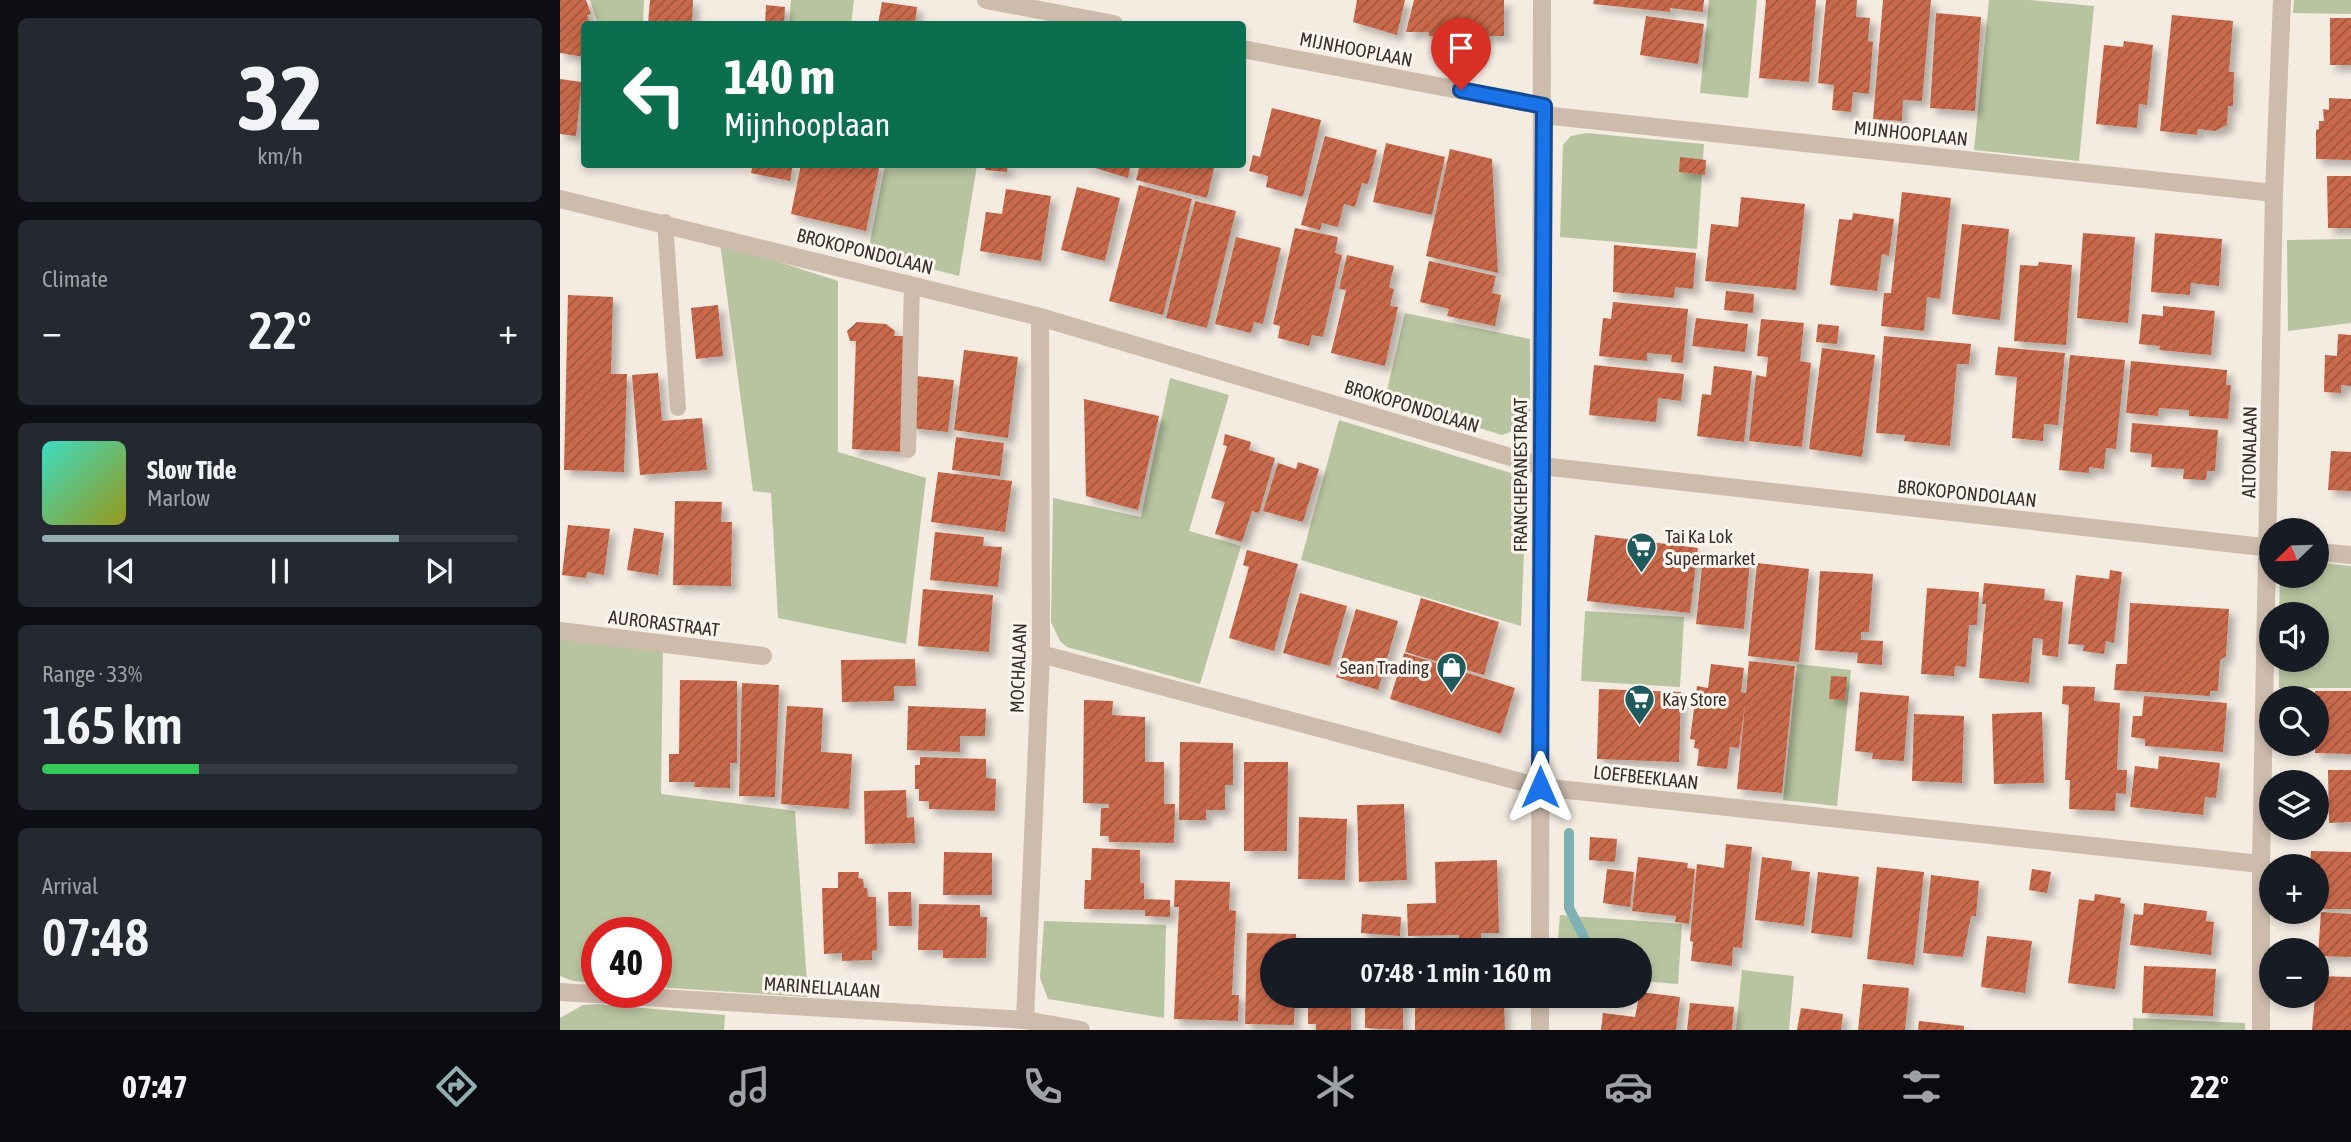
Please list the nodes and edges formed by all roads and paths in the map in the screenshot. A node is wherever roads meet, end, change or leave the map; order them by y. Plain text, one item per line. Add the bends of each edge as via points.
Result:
1 (986, 0) edge
2 (1542, 0) edge
3 (2282, 0) edge
4 (1098, 21) edge
5 (1246, 50) edge
6 (1543, 111) junction
7 (2274, 193) junction
8 (560, 199) edge
9 (665, 222) junction
10 (912, 285) junction
11 (1040, 317) junction
12 (678, 408) dead end
13 (908, 450) dead end
14 (1541, 466) junction
15 (2270, 518) edge
16 (2259, 547) edge
17 (2329, 553) edge
18 (2351, 555) edge
19 (2269, 588) edge
20 (560, 631) edge
21 (1041, 654) junction
22 (763, 656) dead end
23 (1540, 787) junction
24 (2261, 854) edge
25 (2259, 864) edge
26 (2261, 924) edge
27 (1540, 938) edge
28 (560, 992) edge
29 (1540, 1008) edge
30 (1025, 1020) junction
31 (1081, 1030) edge
32 (1540, 1030) edge
33 (2261, 1030) edge

1 - 4 street
2 - 6 street, FRANCHEPANESTRAAT
3 - 7 street, ALTONALAAN
5 - 6 street, MIJNHOOPLAAN
6 - 7 street, MIJNHOOPLAAN
6 - 14 street, FRANCHEPANESTRAAT
7 - 15 street, ALTONALAAN
8 - 9 street, BROKOPONDOLAAN
9 - 10 street, BROKOPONDOLAAN
9 - 12 lane
10 - 11 street, BROKOPONDOLAAN
10 - 13 lane
11 - 14 street, BROKOPONDOLAAN
11 - 21 street, MOCHALAAN
14 - 16 street, BROKOPONDOLAAN
14 - 23 street, FRANCHEPANESTRAAT
17 - 18 street
19 - 24 street, ALTONALAAN
20 - 22 street, AURORASTRAAT
21 - 23 street, LOEFBEEKLAAN
21 - 30 street, MOCHALAAN
23 - 25 street, LOEFBEEKLAAN
23 - 27 street, FRANCHEPANESTRAAT
26 - 33 street, ALTONALAAN
28 - 30 street, MARINELLALAAN
29 - 32 street
30 - 31 street, MARINELLALAAN

